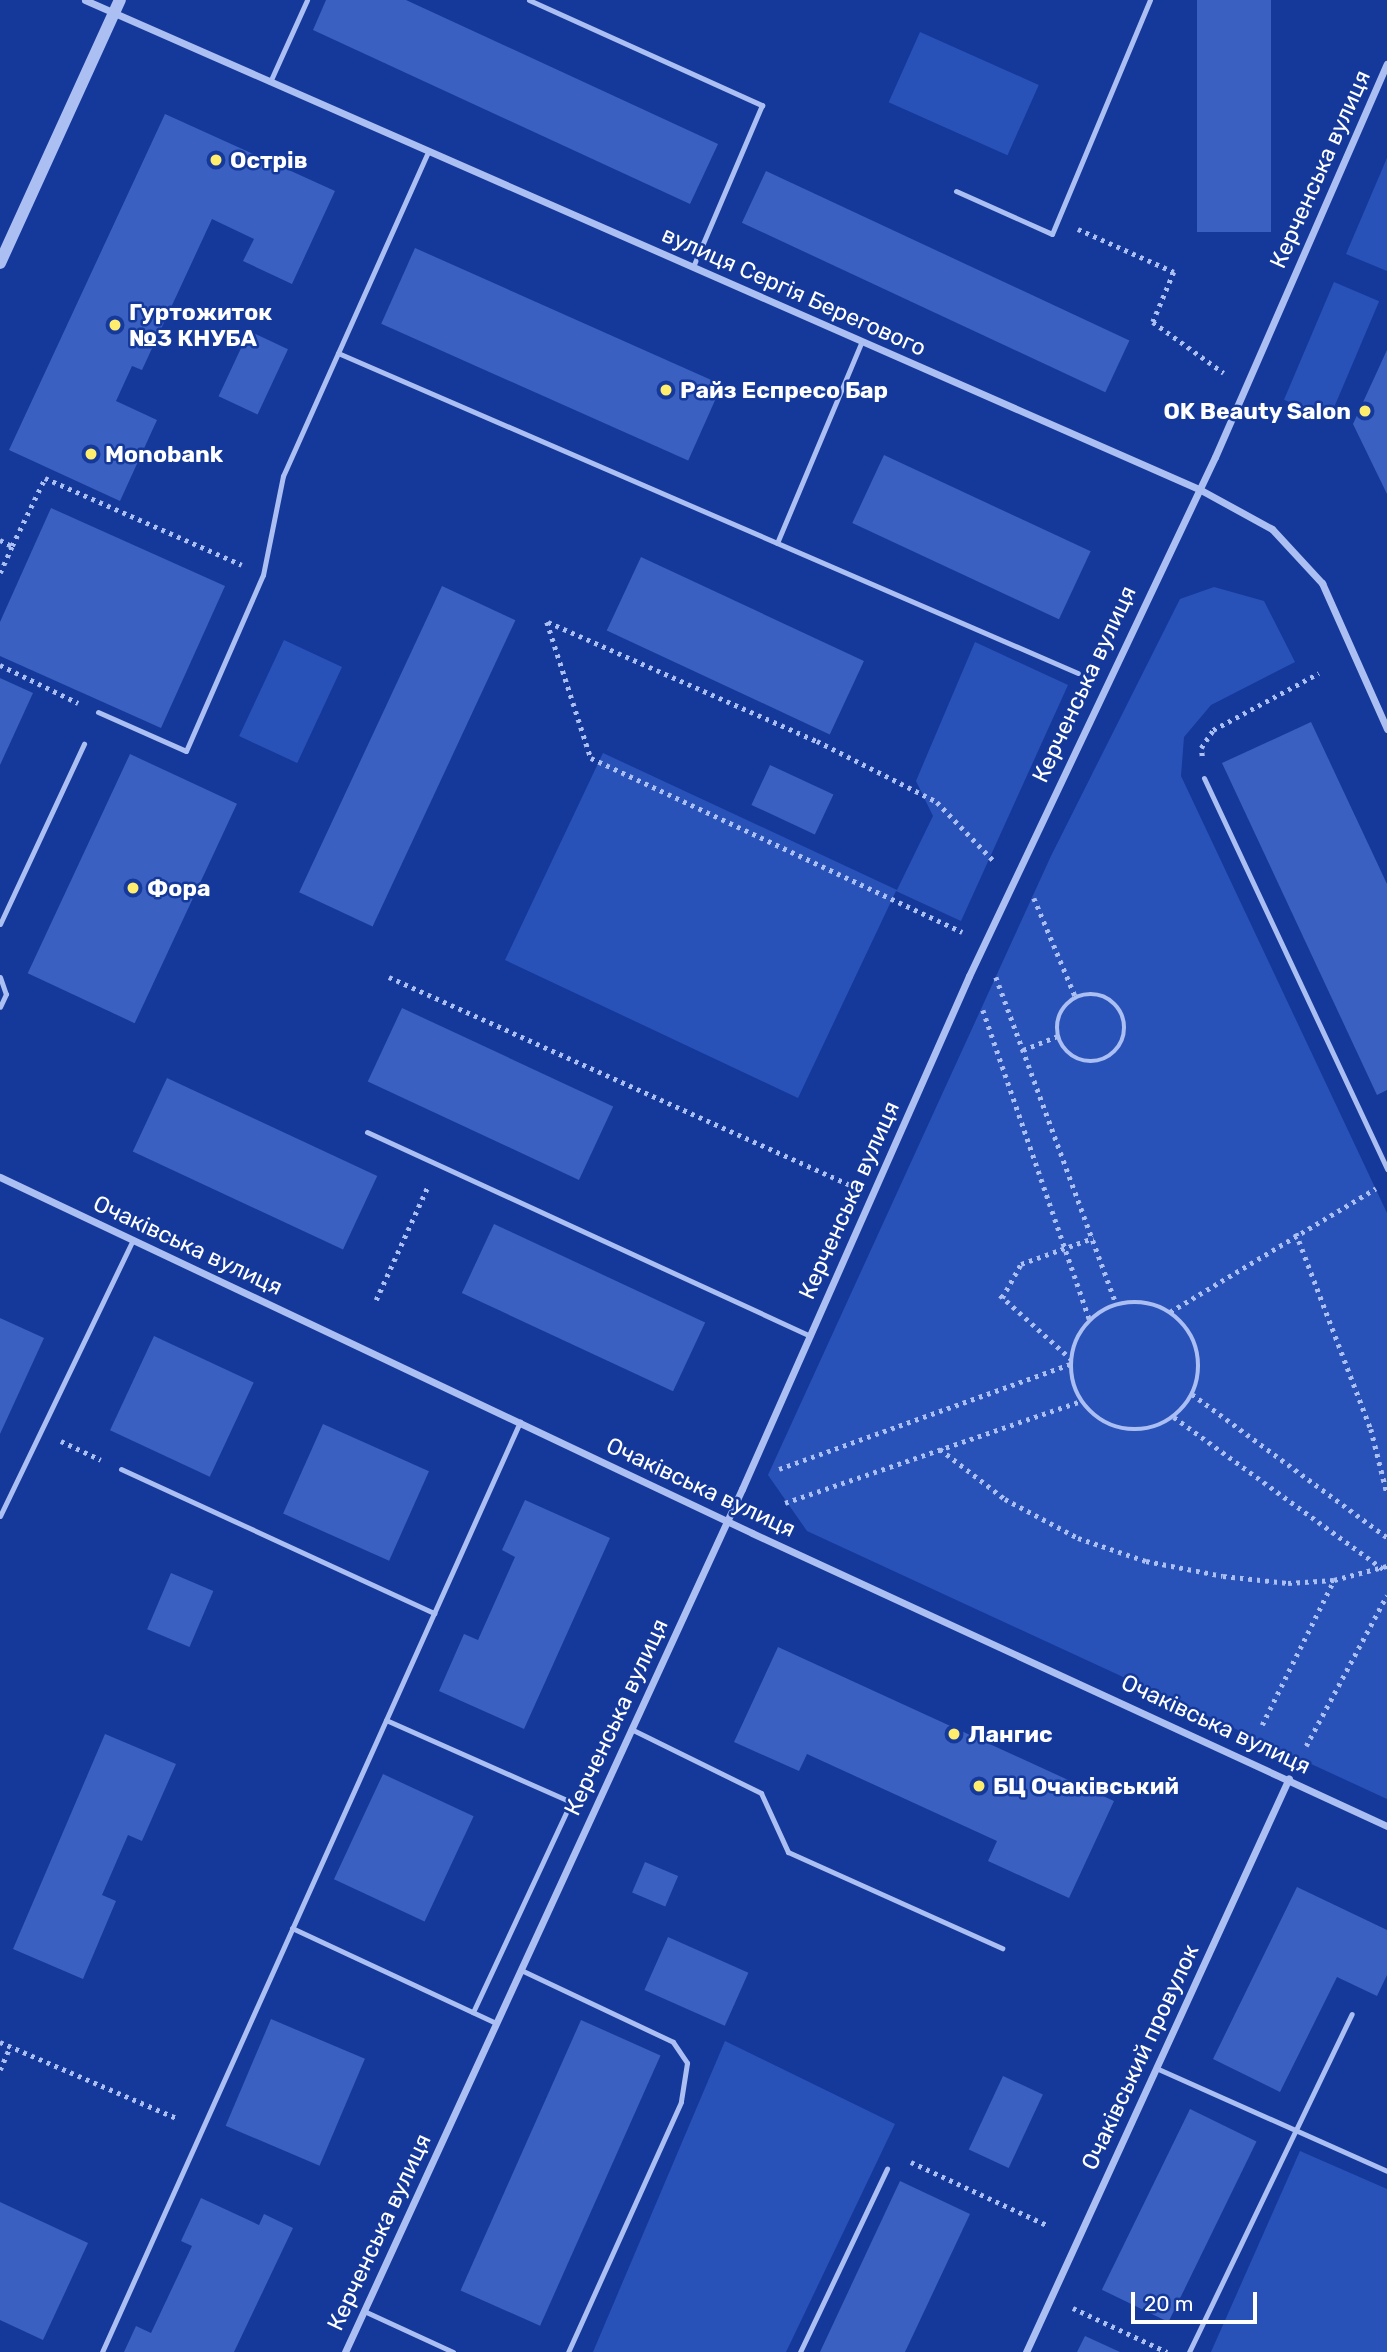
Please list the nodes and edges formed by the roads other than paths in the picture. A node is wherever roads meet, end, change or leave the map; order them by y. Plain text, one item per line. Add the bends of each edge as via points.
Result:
1 (85, 0) edge
2 (120, 0) edge
3 (307, 0) edge
4 (529, 0) edge
5 (1150, 0) edge
6 (114, 14) junction
7 (1387, 64) edge
8 (270, 82) junction
9 (428, 152) junction
10 (956, 191) dead end
11 (1, 257) edge
12 (693, 267) junction
13 (862, 341) junction
14 (338, 353) junction
15 (1199, 489) junction
16 (777, 543) junction
17 (1078, 673) dead end
18 (98, 712) road end
19 (1387, 729) edge
20 (84, 744) dead end
21 (1204, 778) road end
22 (0, 924) edge
23 (0, 977) edge
24 (0, 1007) edge
25 (367, 1132) dead end
26 (1387, 1169) edge
27 (0, 1177) edge
28 (133, 1240) junction
29 (810, 1336) junction
30 (520, 1422) junction
31 (121, 1469) road end
32 (0, 1517) edge
33 (727, 1521) junction
34 (434, 1613) junction
35 (386, 1720) junction
36 (631, 1729) junction
37 (1289, 1778) junction
38 (1387, 1826) edge
39 (292, 1928) junction
40 (1002, 1948) dead end
41 (521, 1970) junction
42 (473, 2012) junction
43 (1352, 2014) dead end
44 (496, 2023) junction
45 (1156, 2068) junction
46 (1298, 2131) junction
47 (887, 2169) road end
48 (1387, 2171) edge
49 (364, 2311) junction
50 (102, 2352) edge
51 (345, 2352) edge
52 (453, 2352) edge
53 (568, 2352) edge
54 (800, 2352) edge
55 (1026, 2352) edge
56 (1189, 2352) edge

1 - 6 street, вулиця Сергія Берегового
2 - 6 street
3 - 8 lane
4 - 12 lane via 762,105
5 - 10 lane via 1052,234
6 - 8 street, вулиця Сергія Берегового
6 - 11 street
7 - 15 street, Керченська вулиця
8 - 9 street, вулиця Сергія Берегового
9 - 12 street, вулиця Сергія Берегового
9 - 14 lane
12 - 13 street, вулиця Сергія Берегового
13 - 15 street, вулиця Сергія Берегового
13 - 16 lane
14 - 16 lane
14 - 18 lane via 283,476 263,575 186,751
15 - 19 street, вулиця Сергія Берегового via 1272,529 1322,583
15 - 29 street, Керченська вулиця via 969,976
16 - 17 lane
20 - 22 lane
21 - 26 lane
23 - 24 lane via 6,994
25 - 29 lane
27 - 28 street, Очаківська вулиця
28 - 30 street, Очаківська вулиця
28 - 32 lane
29 - 33 street, Керченська вулиця
30 - 33 street, Очаківська вулиця
30 - 34 lane
31 - 34 lane
33 - 36 street, Керченська вулиця
33 - 37 street, Очаківська вулиця
34 - 35 lane
35 - 39 lane
35 - 42 lane via 571,1802
36 - 40 lane via 761,1793 788,1852
36 - 41 street, Керченська вулиця
37 - 38 street, Очаківська вулиця
37 - 45 street, Очаківський провулок
39 - 42 lane
39 - 50 lane
41 - 44 street, Керченська вулиця
41 - 53 lane via 673,2042 687,2063 681,2102
42 - 44 lane
43 - 46 lane
44 - 49 street, Керченська вулиця
45 - 46 lane
45 - 55 street, Очаківський провулок
46 - 48 lane
46 - 56 lane
47 - 54 lane
49 - 51 street, Керченська вулиця
49 - 52 lane

